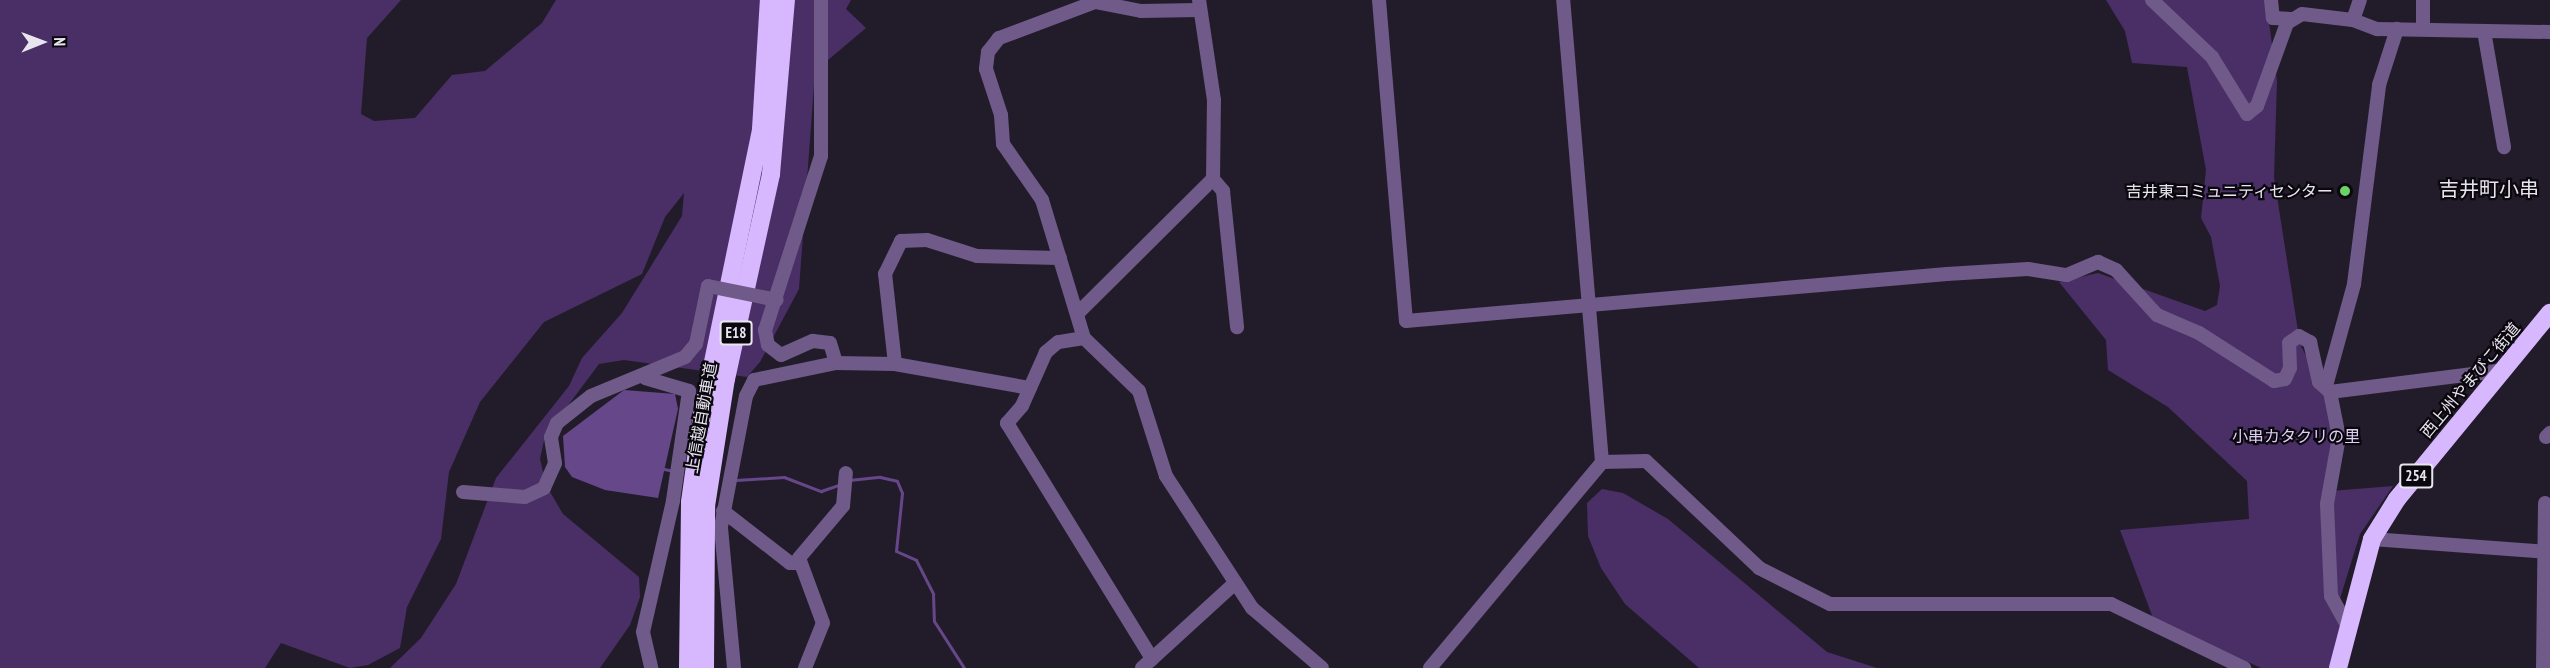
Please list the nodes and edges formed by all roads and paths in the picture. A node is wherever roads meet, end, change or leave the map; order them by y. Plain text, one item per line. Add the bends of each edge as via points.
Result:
1 (769, 0) edge
2 (786, 0) edge
3 (821, 0) edge
4 (1379, 0) edge
5 (1563, 0) edge
6 (2152, 0) edge
7 (2271, 0) edge
8 (2360, 0) edge
9 (2423, 0) edge
10 (1198, 5) edge
11 (2291, 19) junction
12 (2353, 20) junction
13 (2423, 27) junction
14 (2397, 29) junction
15 (2484, 31) junction
16 (2550, 32) edge
17 (2504, 147) dead end
18 (1213, 179) junction
19 (1060, 258) junction
20 (777, 300) junction
21 (1588, 306) junction
22 (1079, 312) junction
23 (2550, 313) edge
24 (1237, 327) dead end
25 (1084, 338) junction
26 (836, 363) junction
27 (895, 364) junction
28 (2503, 370) junction
29 (645, 378) junction
30 (1030, 388) junction
31 (2328, 389) junction
32 (1602, 462) junction
33 (846, 473) dead end
34 (463, 492) dead end
35 (2545, 503) dead end
36 (723, 511) junction
37 (2372, 539) junction
38 (2547, 551) edge
39 (800, 562) junction
40 (1235, 584) junction
41 (2346, 623) junction
42 (1147, 663) edge
43 (1315, 665) edge
44 (651, 668) edge
45 (688, 668) edge
46 (705, 668) edge
47 (734, 668) edge
48 (805, 668) edge
49 (1430, 668) edge
50 (2244, 668) edge
51 (2338, 668) edge
52 (2542, 668) edge

1 - 45 highway, 上信越自動車道 / E18 via 758,150 694,469 687,542
2 - 46 highway, 上信越自動車道 / E18 via 771,174 724,390 706,506
3 - 20 street via 821,156
4 - 21 street via 1406,321
5 - 21 street
6 - 11 street via 2212,57 2247,114 2257,106
7 - 11 street via 2273,18
8 - 12 street
9 - 13 street
10 - 18 street via 1214,100
10 - 19 street via 1141,10 1095,2 1031,22 999,38 988,52 986,69 1001,115 1003,144 1042,200
11 - 12 street via 2302,14
12 - 14 street
13 - 14 street
13 - 15 street
14 - 31 street via 2379,85 2354,284
15 - 16 street
15 - 17 street
18 - 22 street
18 - 24 street via 1223,191
19 - 22 street
19 - 27 street via 977,256 927,240 901,241 885,274
20 - 26 street via 765,330 768,345 781,355 813,341 830,343
20 - 29 street, bridge via 708,286 696,345 685,357
21 - 31 street via 1947,274 2028,269 2067,274 2098,262 2116,270 2157,315 2199,333 2274,381 2285,379 2290,368 2289,342 2307,339 2319,382
21 - 32 street
22 - 25 street
23 - 28 highway, 西上州やまびこ街道 / 254
25 - 30 street via 1058,342 1046,352
25 - 40 street via 1139,391 1166,476
26 - 27 street
26 - 36 street via 754,380 746,396
27 - 30 street
28 - 31 street
28 - 37 highway, 西上州やまびこ街道 / 254 via 2397,499
29 - 34 street via 591,396 557,423 551,438 551,477 534,496
29 - 44 street via 689,391 673,501 643,632
30 - 42 street via 1007,423
31 - 41 street via 2339,437 2327,504 2331,596
32 - 49 street
32 - 50 street via 1646,461 1759,568 1830,604 2111,604
33 - 39 street via 843,506 802,550
35 - 38 street
36 - 39 street via 790,563
36 - 47 street
37 - 38 street
37 - 41 highway, 西上州やまびこ街道 / 254
38 - 52 street
39 - 48 street via 823,623
40 - 42 street
40 - 43 street via 1252,608
41 - 51 highway, 西上州やまびこ街道 / 254

